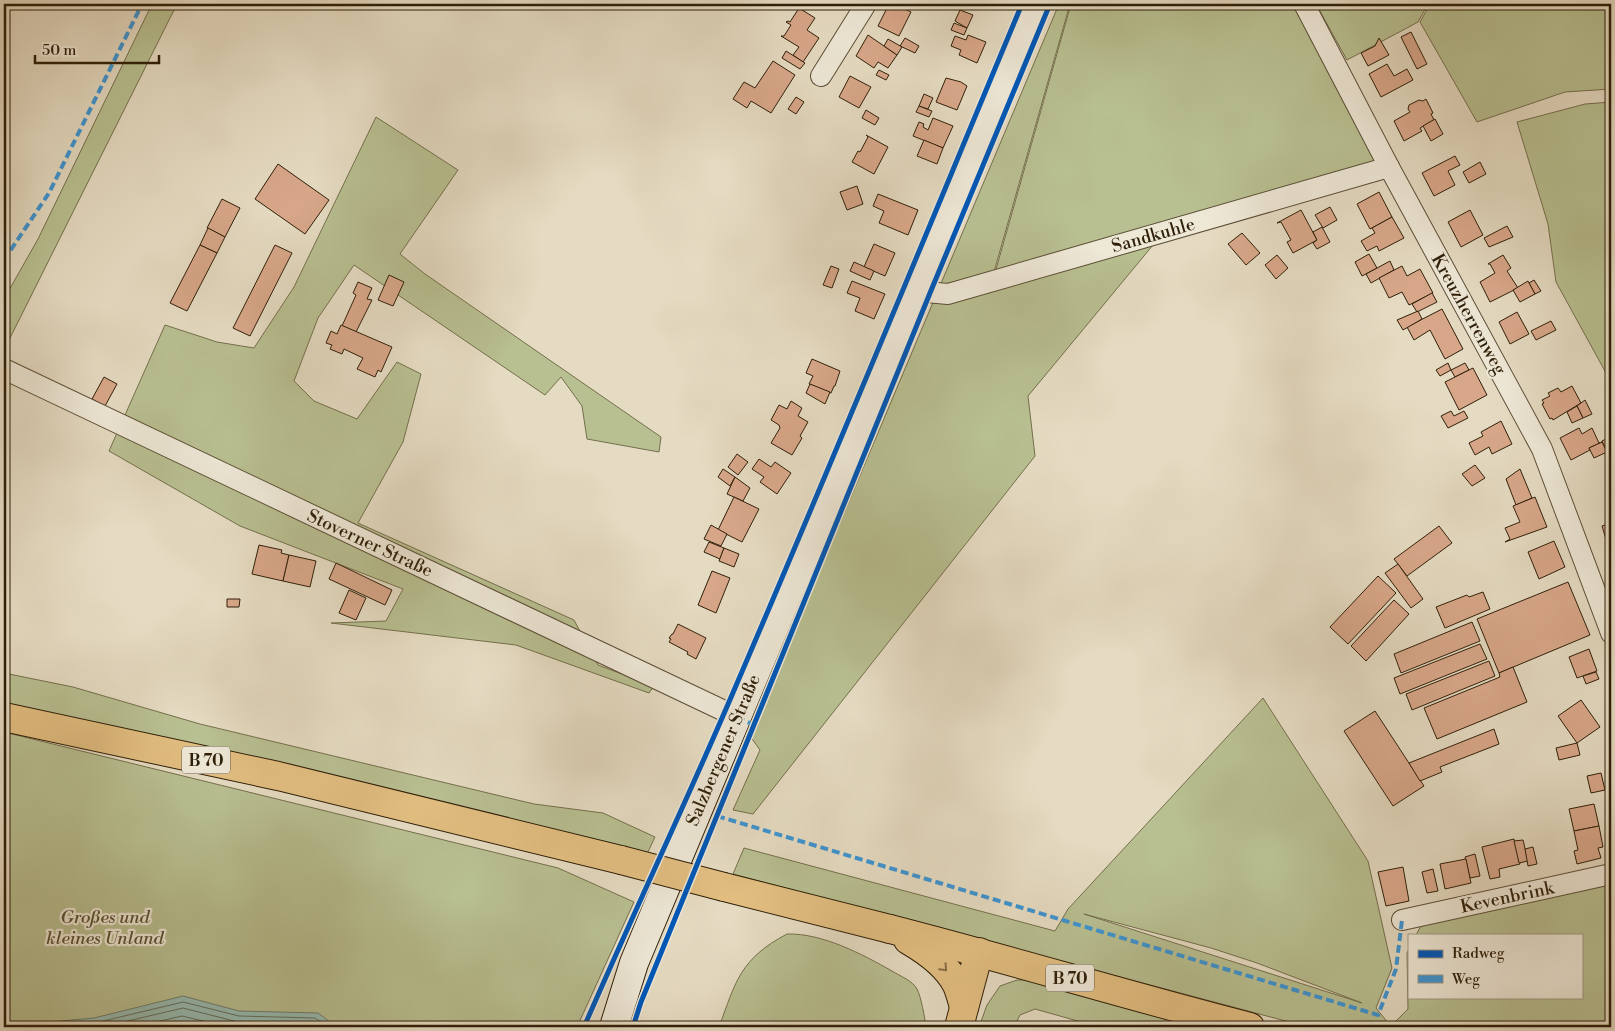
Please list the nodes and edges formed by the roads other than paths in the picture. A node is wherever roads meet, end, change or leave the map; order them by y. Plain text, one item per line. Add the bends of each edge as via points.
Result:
1 (866, 4) edge
2 (1035, 4) edge
3 (1304, 4) edge
4 (821, 76) dead end
5 (1389, 167) junction
6 (915, 292) junction
7 (4, 369) edge
8 (1611, 634) edge
9 (4, 717) edge
10 (737, 717) junction
11 (1611, 874) edge
12 (1402, 920) dead end
13 (890, 929) junction
14 (979, 952) junction
15 (961, 1017) edge
16 (614, 1027) edge
17 (1250, 1027) edge

1 - 4 street
2 - 6 main road, Salzbergener Straße
3 - 5 street, Kreuzherrenweg
5 - 6 street, Sandkuhle via 948,294
5 - 8 street, Kreuzherrenweg via 1542,449
6 - 10 main road, Salzbergener Straße
7 - 10 street, Stoverner Straße
9 - 13 main road, B 70, bridge via 278,776
10 - 16 main road, Salzbergener Straße via 634,964
11 - 12 street, Kevenbrink
13 - 14 main road, B 70
13 -> 15 main road, B 70 via 923,949 949,972 957,985
14 - 15 main road
14 - 17 main road, B 70

